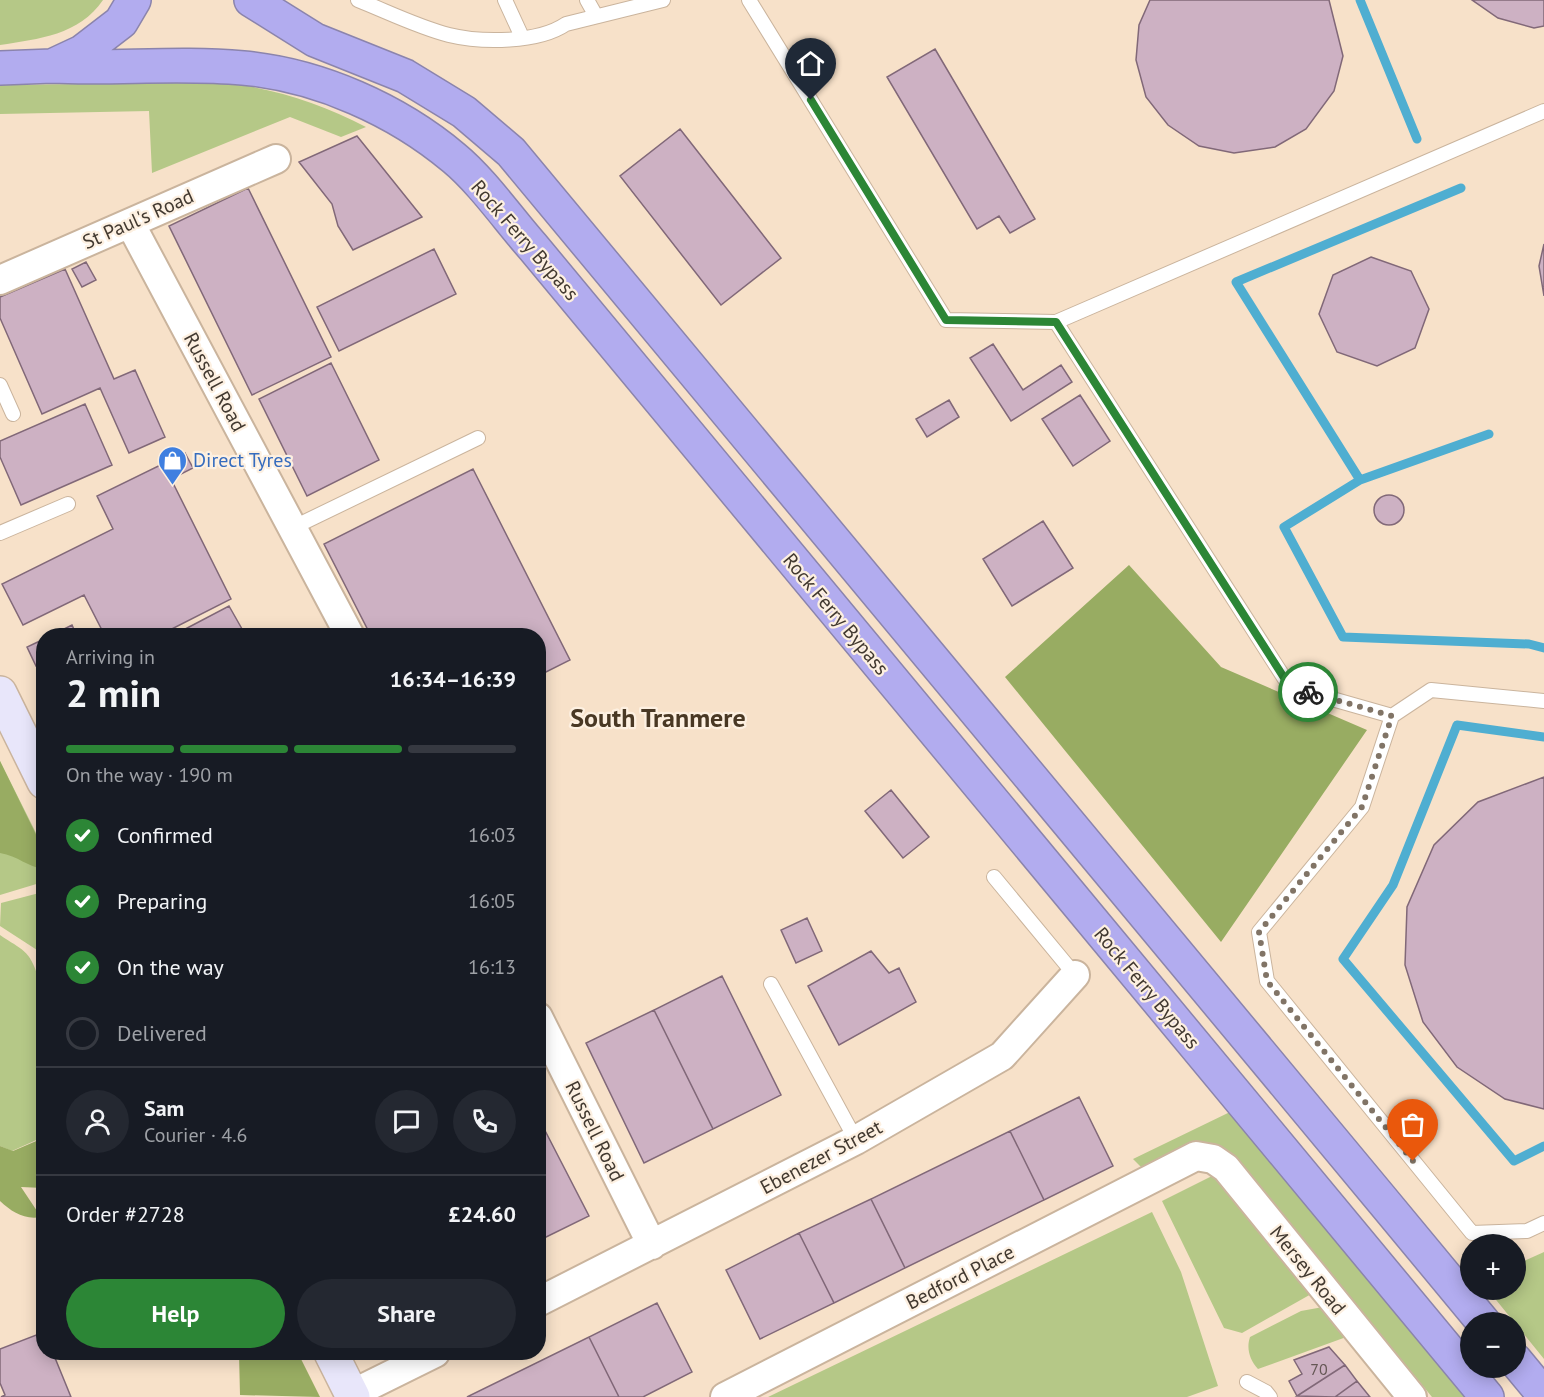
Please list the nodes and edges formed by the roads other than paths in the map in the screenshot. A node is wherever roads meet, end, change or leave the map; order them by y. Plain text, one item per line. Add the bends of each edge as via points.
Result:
1 (134, 0) edge
2 (250, 0) edge
3 (358, 0) edge
4 (505, 0) edge
5 (587, 0) edge
6 (663, 0) edge
7 (749, 0) edge
8 (596, 16) junction
9 (522, 37) junction
10 (52, 66) junction
11 (0, 68) edge
12 (1544, 111) edge
13 (276, 159) dead end
14 (130, 223) junction
15 (0, 280) edge
16 (1056, 322) junction
17 (0, 385) edge
18 (13, 414) dead end
19 (478, 438) dead end
20 (68, 504) dead end
21 (292, 528) junction
22 (0, 532) edge
23 (346, 628) edge
24 (0, 693) edge
25 (1544, 701) edge
26 (1392, 716) junction
27 (36, 766) edge
28 (994, 877) dead end
29 (1075, 975) joint
30 (771, 984) dead end
31 (546, 1033) edge
32 (856, 1140) junction
33 (1196, 1156) joint
34 (1544, 1223) edge
35 (652, 1245) junction
36 (546, 1298) edge
37 (1475, 1312) edge
38 (334, 1360) edge
39 (421, 1360) edge
40 (1526, 1373) edge
41 (1247, 1382) dead end
42 (1544, 1395) edge
43 (352, 1396) edge
44 (725, 1397) edge
45 (1270, 1397) edge
46 (1412, 1397) edge
47 (1487, 1397) edge

1 - 10 highway via 121,22 82,52
2 - 37 highway via 315,40 405,76 464,112 511,152
3 - 9 lane via 450,35 502,40
4 - 9 lane
5 - 8 lane
6 - 8 lane
7 - 16 lane via 946,320
8 - 9 lane via 566,24 554,32
10 - 11 highway, Rock Ferry Bypass
10 - 47 highway, Rock Ferry Bypass via 212,66 280,74 332,89 393,117 457,160 541,256
12 - 16 lane
13 - 14 street, St Paul's Road
14 - 15 street, St Paul's Road
14 - 21 street, Russell Road
16 - 26 lane via 1290,687
17 - 18 lane
19 - 21 lane
20 - 22 lane
21 - 23 street, Russell Road
24 - 27 main road
25 - 26 lane via 1431,690
26 - 34 lane via 1362,807 1259,932 1267,981 1472,1233 1527,1231
28 - 29 lane
29 - 32 street, Ebenezer Street via 1002,1056
30 - 32 lane
31 - 35 street, Russell Road
32 - 35 street, Ebenezer Street
33 - 44 street, Bedford Place
33 - 46 street, Mersey Road via 1213,1159 1226,1168
35 - 36 street, Ebenezer Street
38 - 43 main road
39 - 43 street
40 - 42 highway
41 - 45 lane

